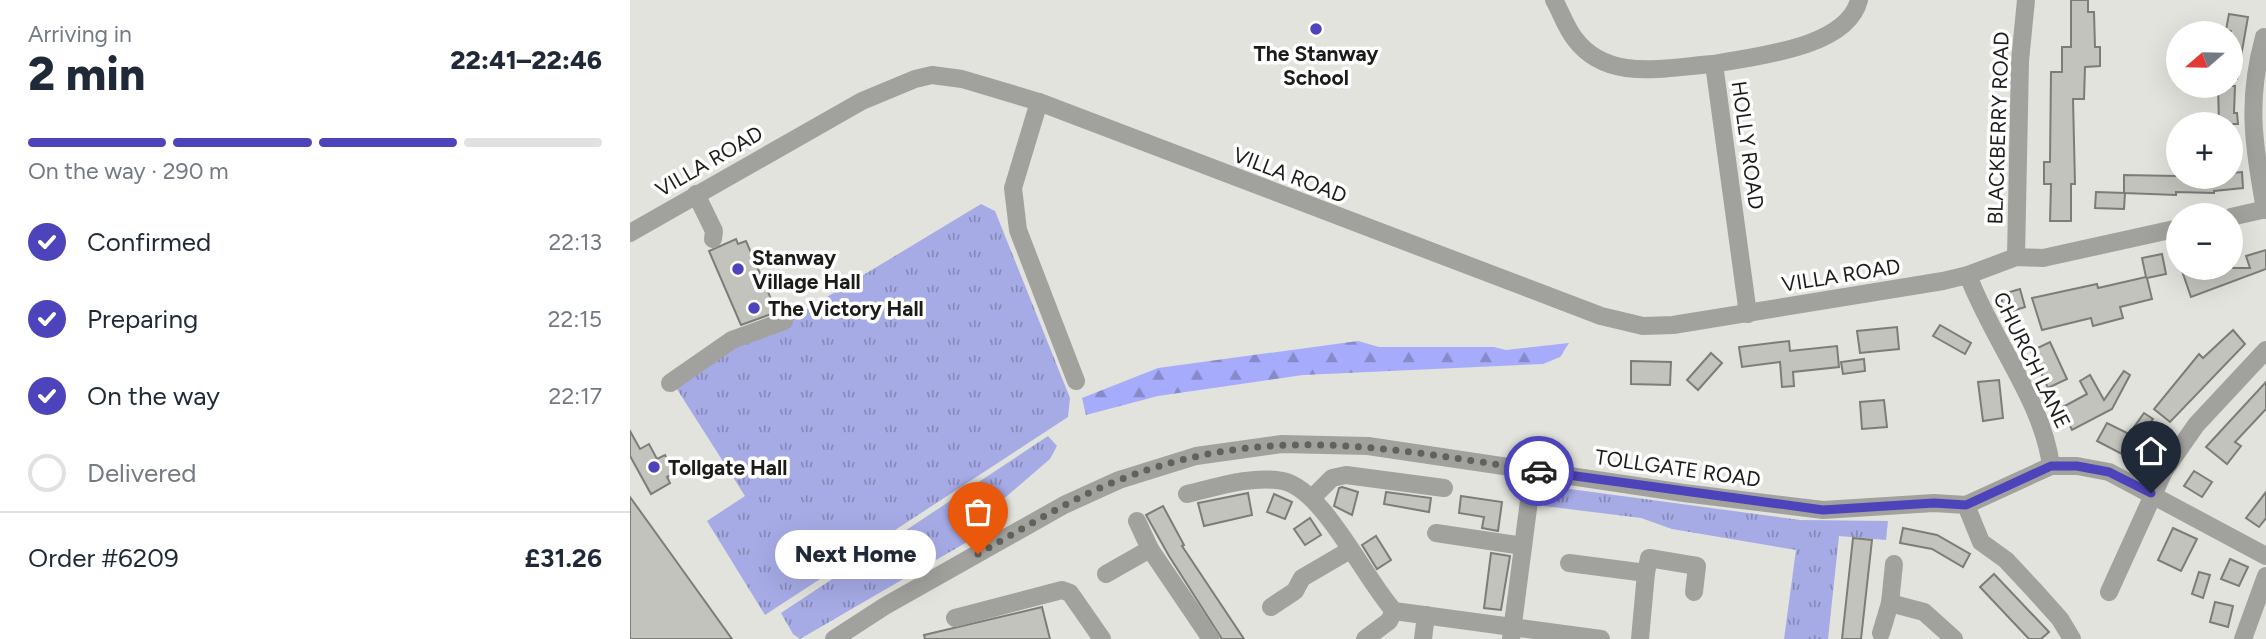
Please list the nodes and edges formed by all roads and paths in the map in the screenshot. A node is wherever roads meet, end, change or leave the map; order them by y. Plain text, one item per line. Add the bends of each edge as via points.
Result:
1 (1554, 0) edge
2 (1859, 0) edge
3 (2026, 0) edge
4 (2263, 47) edge
5 (1714, 64) junction
6 (1039, 102) junction
7 (696, 194) junction
8 (2265, 209) edge
9 (2243, 214) edge
10 (2166, 231) edge
11 (630, 233) edge
12 (713, 239) dead end
13 (2017, 257) junction
14 (1968, 275) junction
15 (786, 310) dead end
16 (1748, 314) junction
17 (2266, 350) edge
18 (1076, 381) dead end
19 (670, 383) dead end
20 (2051, 466) junction
21 (1533, 470) junction
22 (1444, 488) dead end
23 (2151, 493) junction
24 (1187, 494) dead end
25 (1313, 497) junction
26 (1966, 505) junction
27 (1138, 521) dead end
28 (1436, 533) dead end
29 (1523, 546) junction
30 (1150, 549) junction
31 (1350, 550) junction
32 (2266, 556) edge
33 (1569, 563) dead end
34 (1894, 564) dead end
35 (1646, 573) junction
36 (1106, 574) dead end
37 (2266, 576) edge
38 (1693, 592) dead end
39 (2109, 592) dead end
40 (1890, 603) junction
41 (1271, 607) dead end
42 (1394, 611) junction
43 (1426, 615) junction
44 (955, 618) dead end
45 (1512, 633) edge
46 (1881, 633) dead end
47 (834, 639) edge
48 (1102, 639) edge
49 (1211, 639) edge
50 (1365, 639) edge
51 (1423, 639) edge
52 (1601, 639) edge
53 (1640, 639) edge
54 (1954, 639) edge
55 (2072, 639) edge
56 (2243, 639) edge

1 - 5 street via 1575,40 1606,65 1621,70
2 - 5 street, HOLLY ROAD via 1856,11 1837,33 1781,51
3 - 13 street, BLACKBERRY ROAD via 2020,61
4 - 8 street via 2252,92 2252,132
5 - 16 street, HOLLY ROAD
6 - 7 street, VILLA ROAD via 962,79 932,75 915,79 862,102
6 - 16 street, VILLA ROAD via 1616,320 1643,326 1672,325
6 - 18 street via 1013,188 1018,230
7 - 11 street, VILLA ROAD
7 - 12 street via 714,231
8 - 9 street
10 - 13 street, VILLA ROAD via 2043,258
13 - 14 street, VILLA ROAD
14 - 16 street, VILLA ROAD
14 - 20 street, CHURCH LANE via 2034,408 2048,442
15 - 19 street via 784,321 732,341
17 - 23 street via 2196,425
20 - 23 street via 2109,472
20 - 26 street, TOLLGATE ROAD
21 - 26 street, TOLLGATE ROAD via 1823,510
21 - 29 street
21 - 47 street, TOLLGATE ROAD via 1339,444 1251,447 1196,456 1119,480 1064,505
22 - 25 street via 1346,475 1332,478
23 - 32 street
23 - 39 street
24 - 25 street via 1232,483 1283,481
25 - 31 street
26 - 55 street via 1982,542 2034,590
27 - 30 street
28 - 29 street
29 - 45 street
30 - 36 street
30 - 49 street
31 - 41 street via 1303,578 1295,591
31 - 42 street
33 - 35 street
34 - 40 street
35 - 38 street via 1649,558 1697,566
35 - 53 street
37 - 56 street
40 - 46 street
40 - 54 street via 1924,612
42 - 43 street
42 - 50 street via 1389,621
43 - 45 street
43 - 51 street
44 - 48 street via 1062,590 1070,593
45 - 52 street

